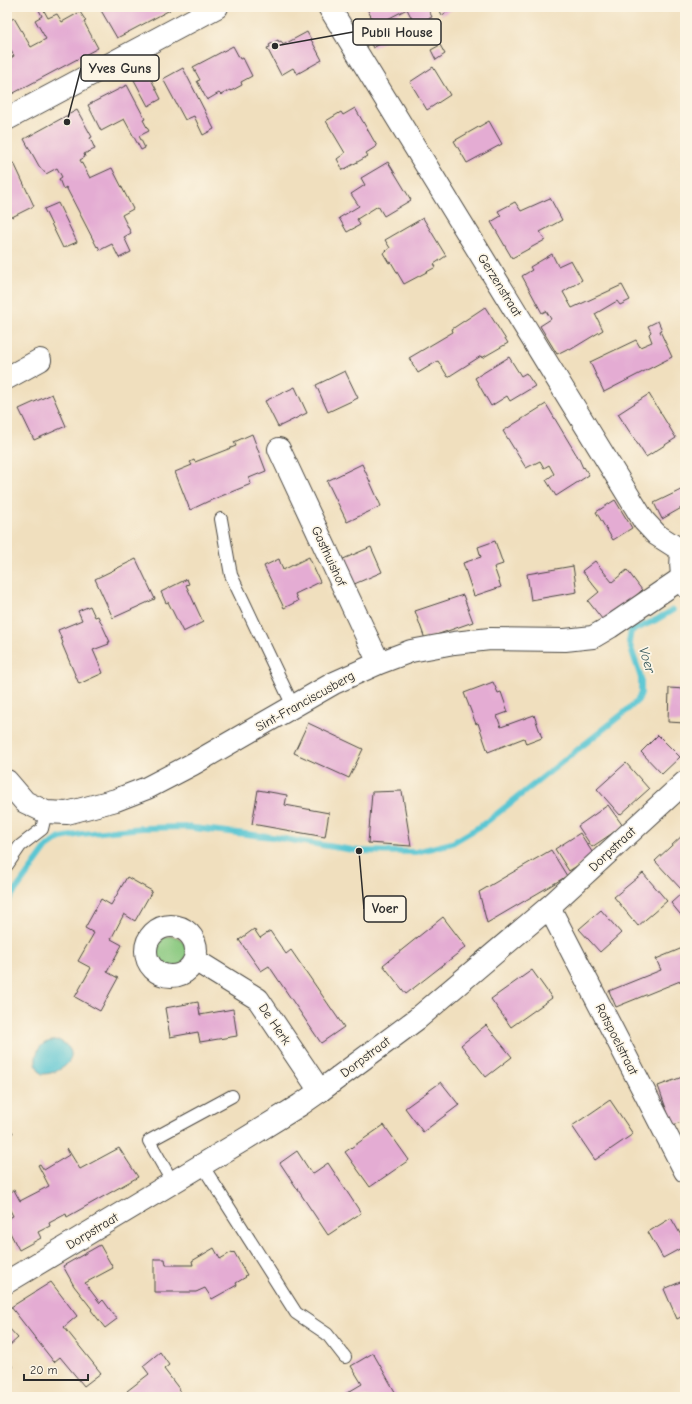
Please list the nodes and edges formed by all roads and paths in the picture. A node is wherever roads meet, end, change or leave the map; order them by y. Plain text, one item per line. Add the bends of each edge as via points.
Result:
1 (217, 7) edge
2 (329, 7) edge
3 (7, 119) edge
4 (40, 360) dead end
5 (7, 378) edge
6 (279, 449) dead end
7 (222, 518) dead end
8 (684, 549) edge
9 (684, 582) edge
10 (379, 663) junction
11 (293, 706) junction
12 (7, 781) edge
13 (685, 782) edge
14 (46, 812) junction
15 (7, 865) edge
16 (549, 907) junction
17 (194, 960) dead end
18 (320, 1091) junction
19 (232, 1096) dead end
20 (202, 1165) junction
21 (685, 1172) edge
22 (173, 1183) junction
23 (7, 1282) edge
24 (345, 1357) dead end

1 - 3 street
2 - 8 street, Gerzenstraat via 644,521 657,535
4 - 5 street
6 - 10 street, Gasthuishof
7 - 11 lane via 232,575
8 - 9 street
9 - 10 street, Sint-Franciscusberg via 593,637 454,642 411,651
10 - 11 street, Sint-Franciscusberg via 334,683
11 - 14 street, Sint-Franciscusberg via 148,788 116,800 67,813
12 - 14 street, Sint-Franciscusberg via 25,802
13 - 16 street, Dorpstraat
14 - 15 lane via 42,828 20,846
16 - 18 street, Dorpstraat via 422,1015
16 - 21 street, Rotspoelstraat
17 - 18 street, De Herk via 258,1000
18 - 20 street, Dorpstraat
19 - 22 lane via 149,1141
20 - 22 street, Dorpstraat
20 - 24 lane via 296,1313 328,1334
22 - 23 street, Dorpstraat

